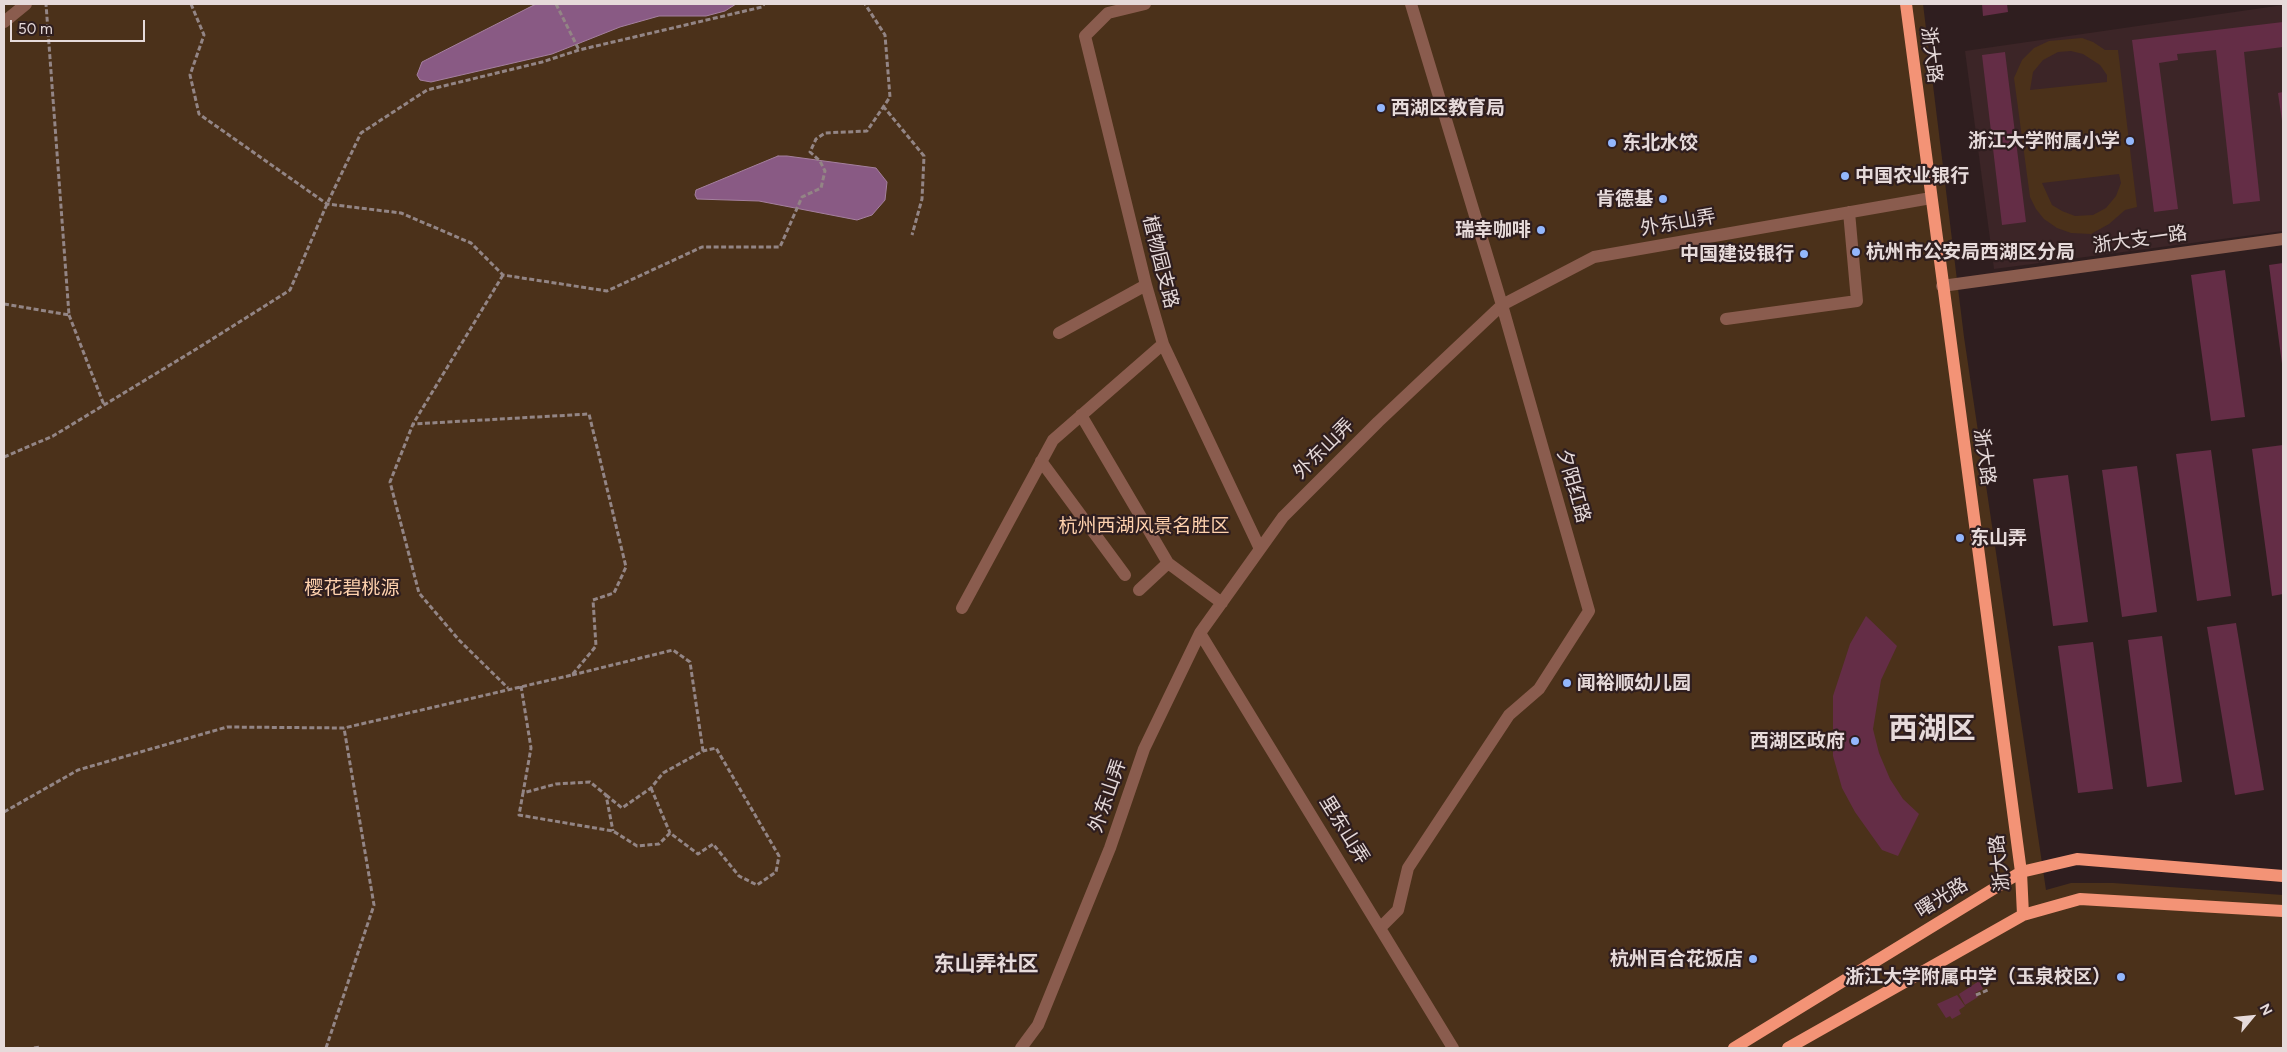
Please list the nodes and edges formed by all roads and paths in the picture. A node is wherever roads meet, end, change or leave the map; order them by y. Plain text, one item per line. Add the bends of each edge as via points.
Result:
1 (26, 4) edge
2 (46, 4) edge
3 (191, 4) edge
4 (556, 4) edge
5 (764, 4) edge
6 (865, 4) edge
7 (1145, 4) edge
8 (1411, 4) edge
9 (1906, 4) edge
10 (4, 22) edge
11 (579, 48) junction
12 (883, 106) junction
13 (1931, 198) junction
14 (327, 204) junction
15 (1849, 212) junction
16 (912, 235) dead end
17 (2283, 239) edge
18 (503, 274) junction
19 (1146, 285) junction
20 (1942, 286) junction
21 (4, 304) edge
22 (1502, 305) junction
23 (69, 315) junction
24 (1726, 319) dead end
25 (1059, 333) dead end
26 (1162, 344) junction
27 (104, 405) junction
28 (1081, 415) junction
29 (413, 424) junction
30 (4, 457) edge
31 (1041, 461) junction
32 (1260, 549) junction
33 (1168, 563) junction
34 (1125, 575) dead end
35 (1139, 590) dead end
36 (1222, 603) junction
37 (962, 608) dead end
38 (1200, 633) junction
39 (572, 675) junction
40 (522, 686) junction
41 (509, 689) junction
42 (344, 728) junction
43 (703, 751) junction
44 (651, 788) junction
45 (523, 793) junction
46 (606, 795) junction
47 (4, 812) edge
48 (613, 830) junction
49 (670, 833) junction
50 (2021, 872) junction
51 (2283, 876) edge
52 (2283, 911) edge
53 (2023, 915) junction
54 (1381, 927) junction
55 (1988, 990) dead end
56 (1976, 995) dead end
57 (40, 1047) dead end
58 (34, 1048) edge
59 (326, 1048) edge
60 (1021, 1048) edge
61 (1454, 1048) edge
62 (1734, 1048) edge
63 (1788, 1048) edge

1 - 10 street
2 - 23 path
3 - 14 path via 204,35 190,75 199,114
4 - 11 path
5 - 11 path
6 - 12 path via 884,35 890,97
7 - 19 street, 植物园支路 via 1108,13 1085,36
8 - 22 street, 夕阳红路
9 - 13 main road, 浙大路
11 - 14 path via 542,62 427,90 361,134
12 - 16 path via 924,156 922,199
12 - 18 path via 867,131 824,134 816,139 810,152 825,171 821,188 802,197 780,247 702,248 607,291
13 - 15 street, 外东山弄
13 - 20 main road, 浙大路
14 - 18 path via 402,213 471,243
14 - 27 path via 290,290
15 - 22 street, 外东山弄 via 1594,257
15 - 24 street via 1857,301
17 - 20 street, 浙大支一路
18 - 29 path
19 - 25 street
19 - 26 street, 植物园支路
20 - 50 main road, 浙大路
21 - 23 path
22 - 32 street, 外东山弄 via 1290,510
22 - 54 street, 夕阳红路 via 1590,612 1539,689 1509,716 1408,868 1398,910
23 - 27 path
26 - 28 street
26 - 32 street, 植物园支路
27 - 30 path via 53,436
28 - 31 street via 1053,440
28 - 33 street
29 - 39 path via 589,414 626,567 614,593 593,600 596,646
29 - 41 path via 390,482 419,593 459,640
31 - 34 street
31 - 37 street
32 - 36 street, 外东山弄
33 - 35 street
33 - 36 street
36 - 38 street, 外东山弄
38 - 54 street, 里东山弄
38 - 60 street, 外东山弄 via 1144,749 1110,848 1038,1025
39 - 40 path
39 - 43 path via 673,650 690,662
40 - 41 path
40 - 45 path via 531,748
41 - 42 path
42 - 47 path via 227,727 78,770
42 - 59 path via 374,905
43 - 44 path via 663,773
43 - 49 path via 716,748 779,856 776,872 757,885 739,876 713,844 698,854
44 - 46 path via 622,808
44 - 49 path
45 - 46 path via 556,784 590,782
45 - 48 path via 519,814
46 - 48 path
48 - 49 path via 637,846 659,844
50 - 51 main road, 曙光路 via 2077,859
50 - 53 main road, 浙大路
50 - 62 main road, 曙光路
52 - 53 main road via 2080,899
53 - 63 main road
54 - 61 street, 里东山弄
55 - 56 path
57 - 58 path

